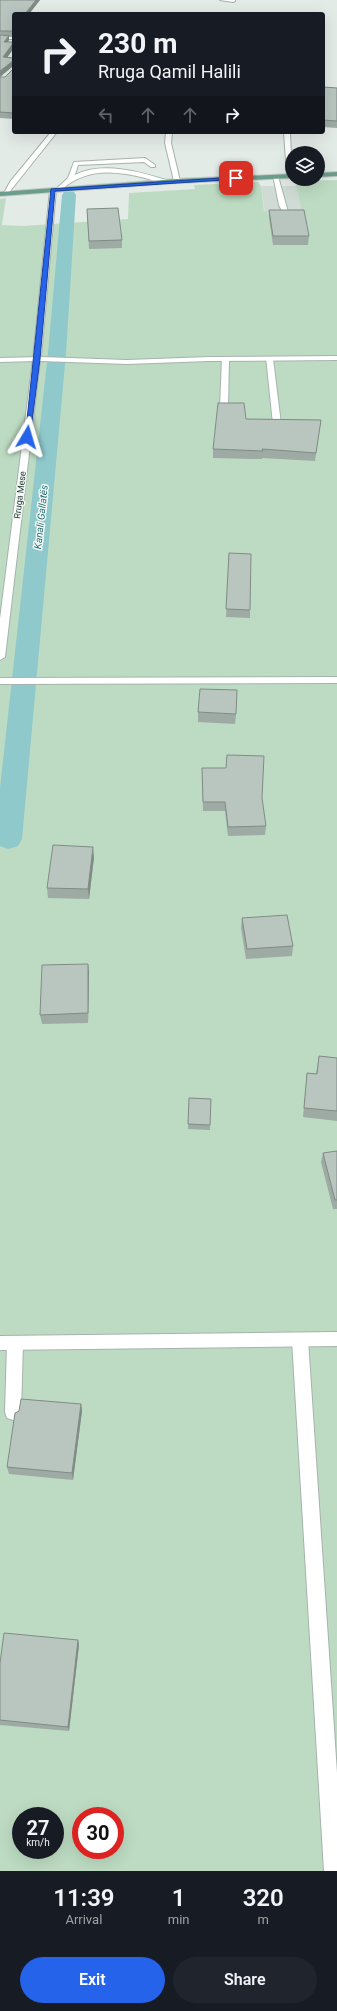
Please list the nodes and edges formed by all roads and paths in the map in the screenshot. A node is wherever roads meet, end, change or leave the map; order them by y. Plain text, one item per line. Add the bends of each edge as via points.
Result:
1 (222, 0) edge
2 (233, 0) edge
3 (0, 38) edge
4 (12, 38) edge
5 (52, 134) edge
6 (169, 134) edge
7 (287, 134) edge
8 (288, 146) edge
9 (153, 166) dead end
10 (337, 174) edge
11 (325, 175) edge
12 (275, 176) junction
13 (285, 176) edge
14 (71, 178) junction
15 (167, 182) junction
16 (177, 182) junction
17 (55, 190) junction
18 (2, 194) edge
19 (298, 216) edge
20 (337, 358) edge
21 (37, 359) junction
22 (225, 359) junction
23 (269, 359) junction
24 (0, 360) edge
25 (224, 408) edge
26 (277, 424) edge
27 (0, 657) edge
28 (337, 680) edge
29 (4, 682) edge
30 (300, 1340) junction
31 (337, 1340) edge
32 (8, 1343) edge
33 (13, 1412) dead end
34 (334, 1871) edge

1 - 2 street
3 - 4 street
5 - 18 street
6 - 16 street via 168,143
7 - 8 street
9 - 14 street via 145,160 76,163
10 - 11 main road
12 - 13 main road
12 - 16 main road
12 - 19 street via 286,213
14 - 15 street via 87,173 120,170
14 - 17 street
15 - 16 main road
15 - 17 main road
17 - 18 main road
17 - 21 street, Rruga Mese
20 - 23 street
21 - 22 street via 78,362
21 - 24 street
21 - 27 street, Rruga Mese
22 - 23 street
22 - 25 street
23 - 26 street
28 - 29 street
30 - 31 street
30 - 32 street
30 - 34 street
32 - 33 street

